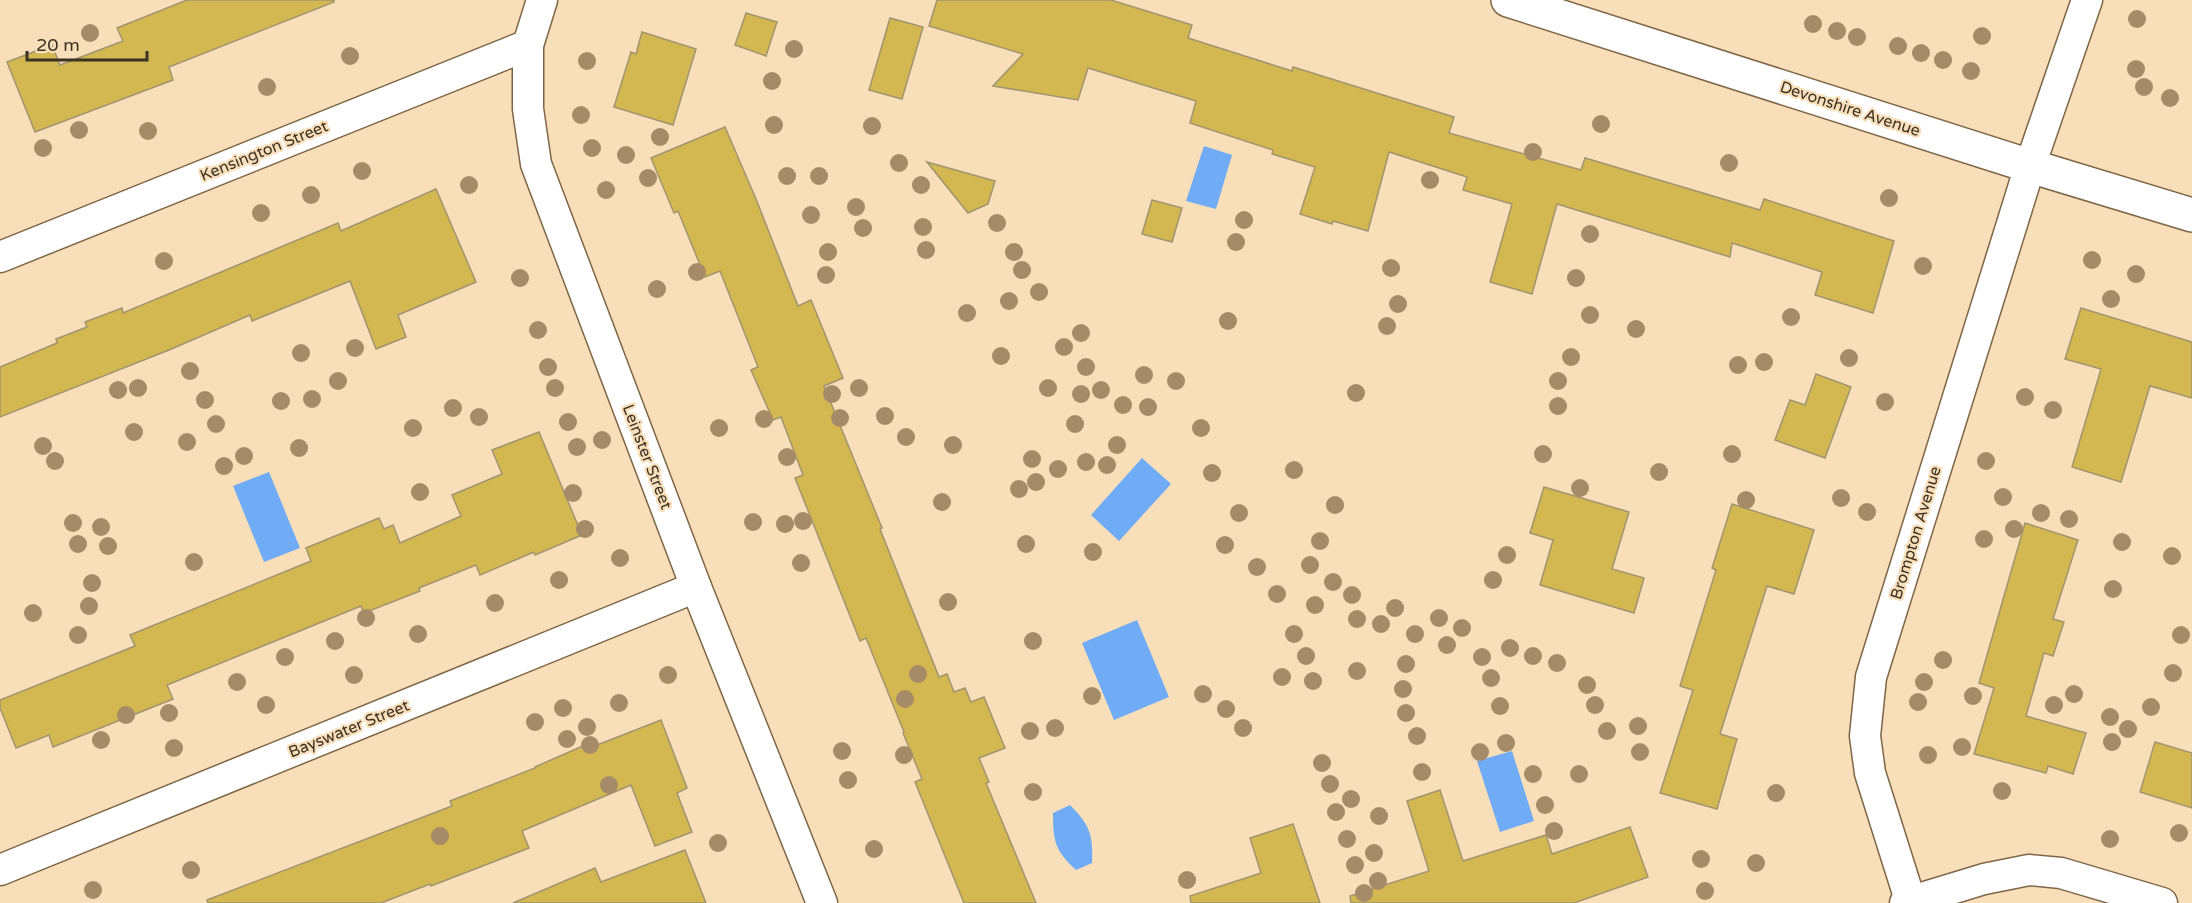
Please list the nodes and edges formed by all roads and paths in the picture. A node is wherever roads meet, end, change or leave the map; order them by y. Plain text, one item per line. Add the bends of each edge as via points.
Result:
1 (542, 0) edge
2 (1508, 0) edge
3 (2087, 0) edge
4 (528, 45) junction
5 (2030, 166) junction
6 (2192, 215) edge
7 (0, 257) edge
8 (696, 587) junction
9 (0, 870) edge
10 (1909, 902) edge
11 (822, 903) edge
12 (2162, 903) edge

1 - 4 street, Leinster Street
2 - 5 main road, Devonshire Avenue
3 - 5 street, Brompton Avenue
4 - 7 street, Kensington Street
4 - 8 street, Leinster Street via 528,109 536,164
5 - 6 main road, Devonshire Avenue
5 - 10 street, Brompton Avenue via 1871,677 1865,736 1870,773
8 - 9 street, Bayswater Street
8 - 11 street, Leinster Street
10 - 12 street via 2029,870 2061,873

